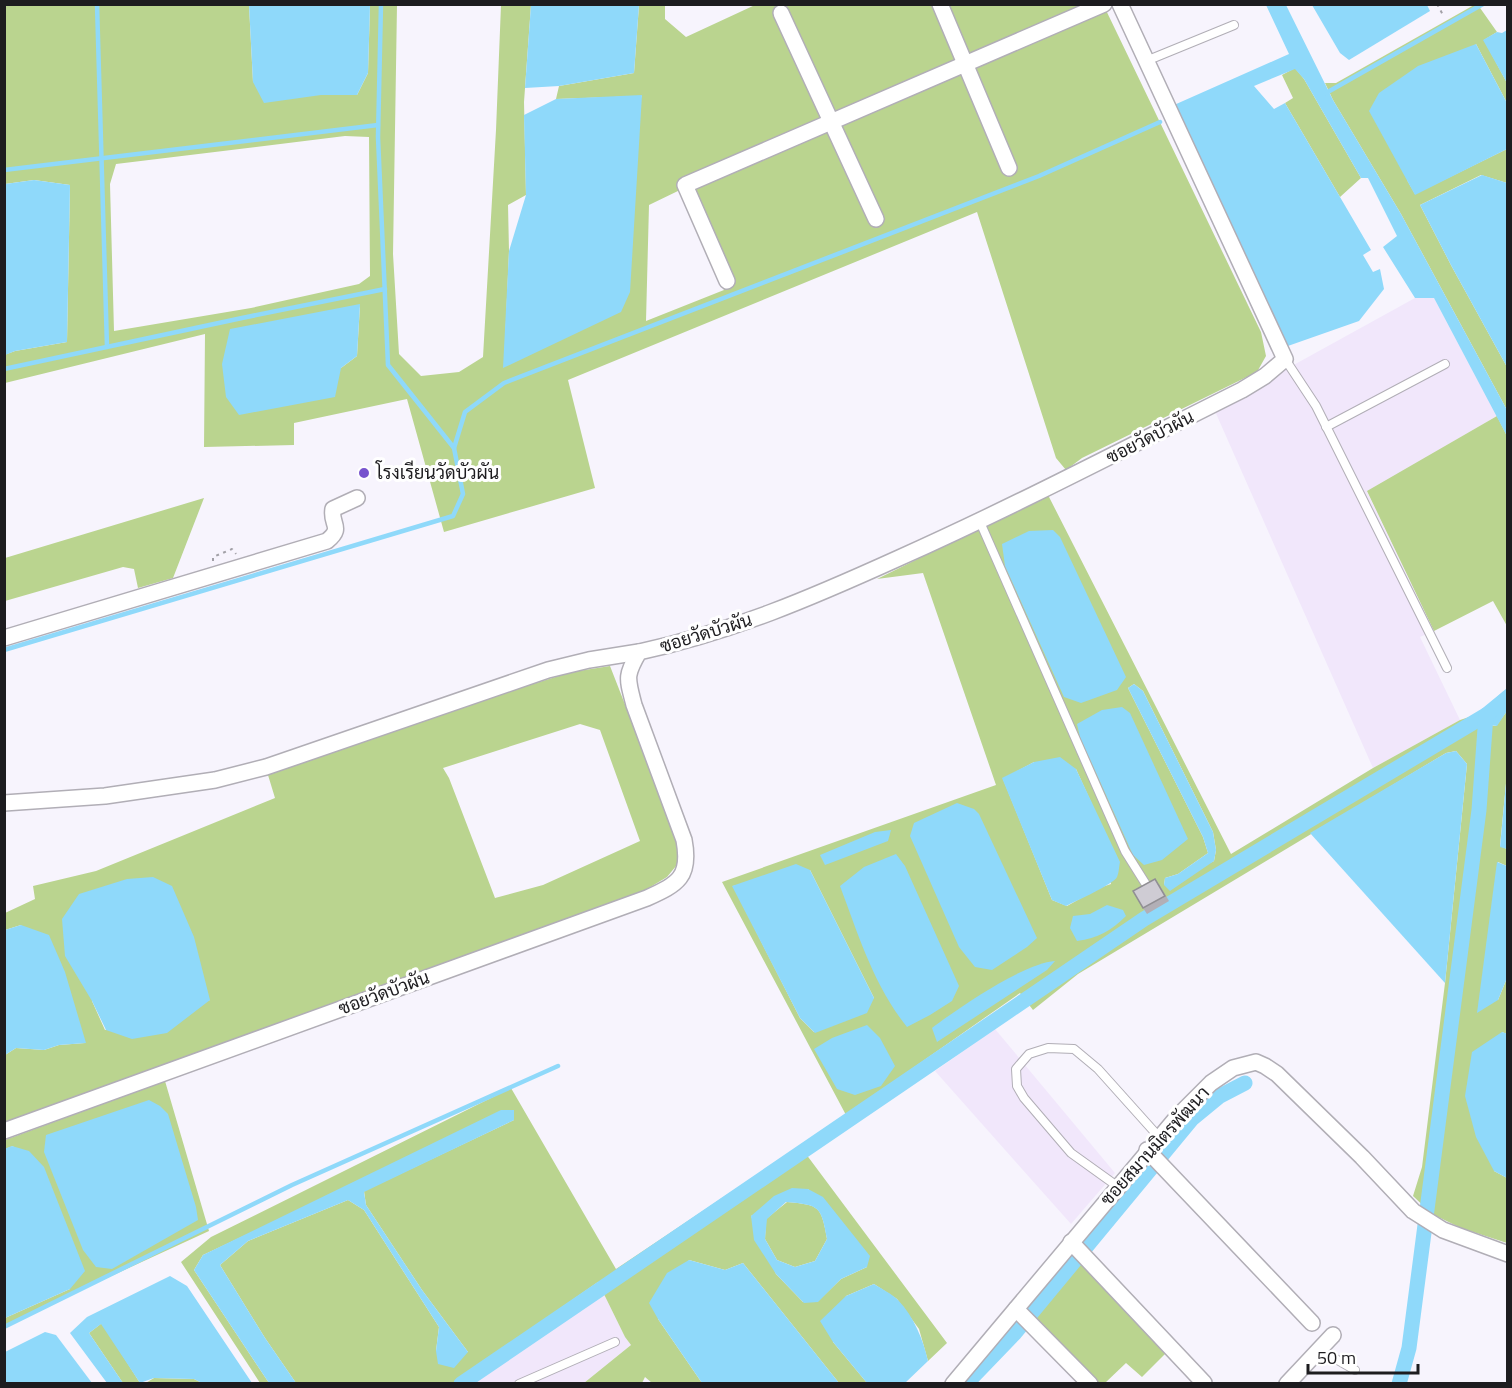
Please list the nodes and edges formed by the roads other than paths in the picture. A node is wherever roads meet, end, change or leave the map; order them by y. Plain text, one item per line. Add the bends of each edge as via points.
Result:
1 (940, 4) edge
2 (1104, 4) edge
3 (1120, 4) edge
4 (781, 13) dead end
5 (1234, 25) dead end
6 (1146, 61) junction
7 (965, 64) junction
8 (831, 122) junction
9 (1009, 168) dead end
10 (876, 219) dead end
11 (727, 281) dead end
12 (1284, 359) junction
13 (1445, 364) dead end
14 (1326, 427) junction
15 (357, 498) dead end
16 (980, 522) junction
17 (4, 638) edge
18 (639, 652) junction
19 (1447, 668) dead end
20 (4, 802) edge
21 (1147, 886) edge
22 (4, 1131) edge
23 (1160, 1137) junction
24 (1147, 1150) junction
25 (1118, 1186) junction
26 (1071, 1242) junction
27 (1508, 1254) edge
28 (1016, 1309) junction
29 (1311, 1323) dead end
30 (1333, 1335) dead end
31 (615, 1342) dead end
32 (1314, 1355) junction
33 (1355, 1370) dead end
34 (519, 1383) edge
35 (953, 1383) edge
36 (1090, 1383) edge
37 (1204, 1383) edge
38 (1287, 1383) edge

1 - 7 street
2 - 7 street
3 - 6 street
4 - 8 street
5 - 6 lane
6 - 12 street
7 - 8 street
7 - 9 street
8 - 10 street
8 - 11 street via 686,185
12 - 14 lane
12 - 16 street, ซอยวัดบัวผัน via 1242,390
13 - 14 lane
14 - 19 lane
15 - 17 street via 333,509 337,530 327,541
16 - 18 street, ซอยวัดบัวผัน via 808,598 726,629
16 - 21 lane via 1125,851
18 - 20 street via 548,670 267,766 215,780 105,796
18 - 22 street, ซอยวัดบัวผัน via 628,671 629,687 684,840 686,869 679,880 624,906
23 - 24 street, ซอยสมานมิตรพัฒนา
23 - 25 lane via 1098,1069 1074,1049 1048,1048 1029,1054 1016,1069 1017,1086 1024,1098 1071,1153
23 - 27 street, ซอยสมานมิตรพัฒนา via 1211,1083 1233,1068 1256,1062 1278,1074 1413,1211 1443,1230
24 - 25 street, ซอยสมานมิตรพัฒนา
24 - 29 street
25 - 26 street, ซอยสมานมิตรพัฒนา
26 - 28 street, ซอยสมานมิตรพัฒนา
26 - 37 street
28 - 35 street, ซอยสมานมิตรพัฒนา
28 - 36 street
30 - 32 street
31 - 34 lane
32 - 33 lane via 1334,1358
32 - 38 street

